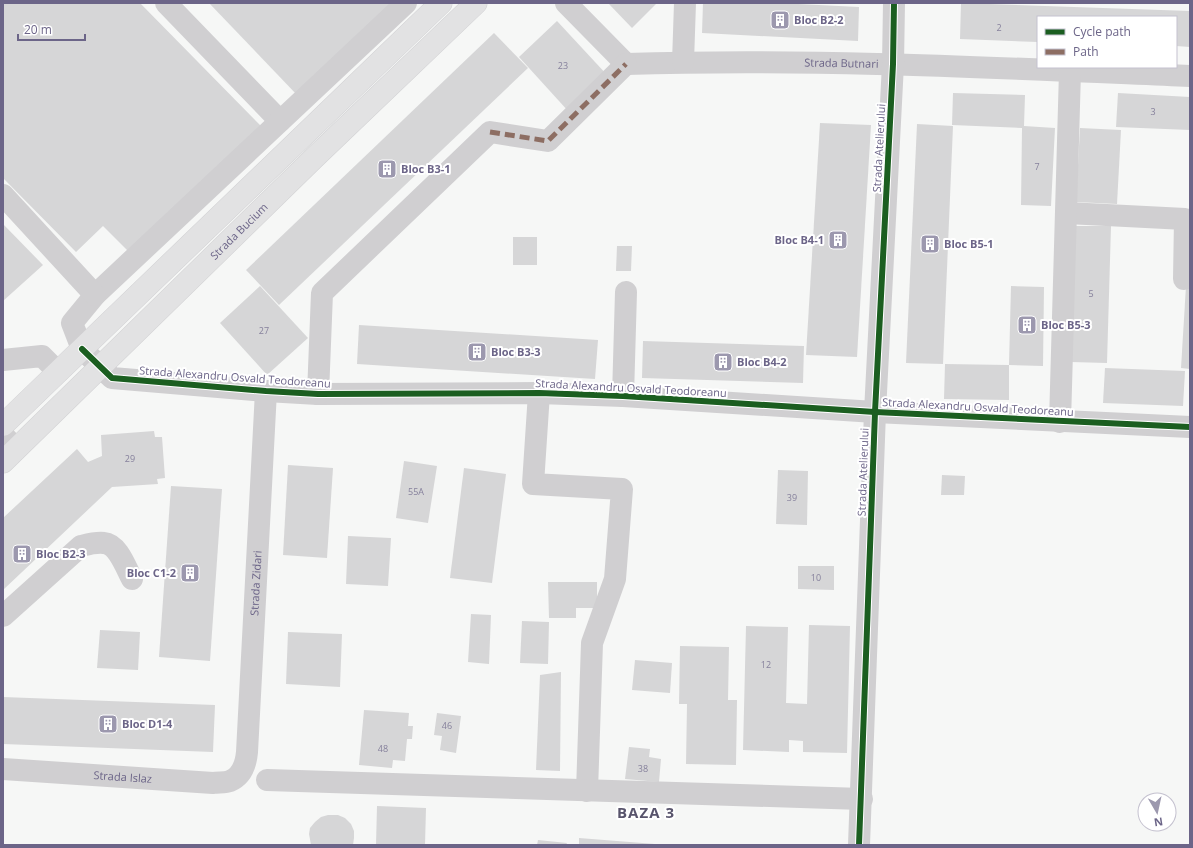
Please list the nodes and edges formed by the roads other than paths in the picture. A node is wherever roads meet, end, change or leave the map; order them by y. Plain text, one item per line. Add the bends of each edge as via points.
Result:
1 (166, 3) edge
2 (406, 3) edge
3 (441, 3) edge
4 (476, 3) edge
5 (566, 3) edge
6 (685, 3) edge
7 (894, 3) edge
8 (683, 62) junction
9 (626, 64) junction
10 (893, 64) junction
11 (1070, 71) junction
12 (1190, 76) edge
13 (280, 121) junction
14 (3, 196) edge
15 (1067, 213) junction
16 (1184, 278) dead end
17 (626, 292) dead end
18 (95, 295) junction
19 (82, 349) junction
20 (3, 360) edge
21 (100, 366) junction
22 (58, 372) junction
23 (266, 391) junction
24 (539, 393) junction
25 (318, 394) junction
26 (623, 396) junction
27 (875, 412) junction
28 (1060, 422) junction
29 (3, 425) edge
30 (1190, 427) edge
31 (7, 449) edge
32 (132, 579) dead end
33 (3, 616) edge
34 (3, 769) edge
35 (240, 773) joint
36 (267, 780) dead end
37 (587, 791) junction
38 (862, 799) junction
39 (859, 845) edge

1 - 13 street
2 - 13 street
3 - 19 main road
4 - 21 main road, Strada Bucium
5 - 9 street
6 - 8 street
7 - 10 street, Strada Atelierului
8 - 9 street, Strada Butnari
8 - 10 street, Strada Butnari
9 - 25 street via 548,141 490,132 322,293
10 - 11 street, Strada Butnari
10 - 27 street, Strada Atelierului
11 - 12 street, Strada Butnari
11 - 15 street
13 - 18 street
14 - 18 street
15 - 16 street via 1185,218
15 - 28 street
17 - 26 street
18 - 19 street via 72,323
19 - 21 street, Strada Alexandru Osvald Teodoreanu
19 - 22 main road
20 - 22 street via 42,356
21 - 23 street, Strada Alexandru Osvald Teodoreanu via 112,378
21 - 31 main road, Strada Bucium
22 - 29 main road
23 - 25 street, Strada Alexandru Osvald Teodoreanu
23 - 35 street, Strada Zidari via 247,752 246,763
24 - 25 street, Strada Alexandru Osvald Teodoreanu
24 - 26 street, Strada Alexandru Osvald Teodoreanu
24 - 37 street via 533,484 622,490 615,579 592,643
26 - 27 street, Strada Alexandru Osvald Teodoreanu
27 - 28 street, Strada Alexandru Osvald Teodoreanu
27 - 38 street, Strada Atelierului
28 - 30 street, Strada Alexandru Osvald Teodoreanu
32 - 33 street via 118,552 105,543 81,546
34 - 35 street, Strada Islaz via 213,783 230,781
36 - 37 street
37 - 38 street
38 - 39 street, Strada Atelierului

